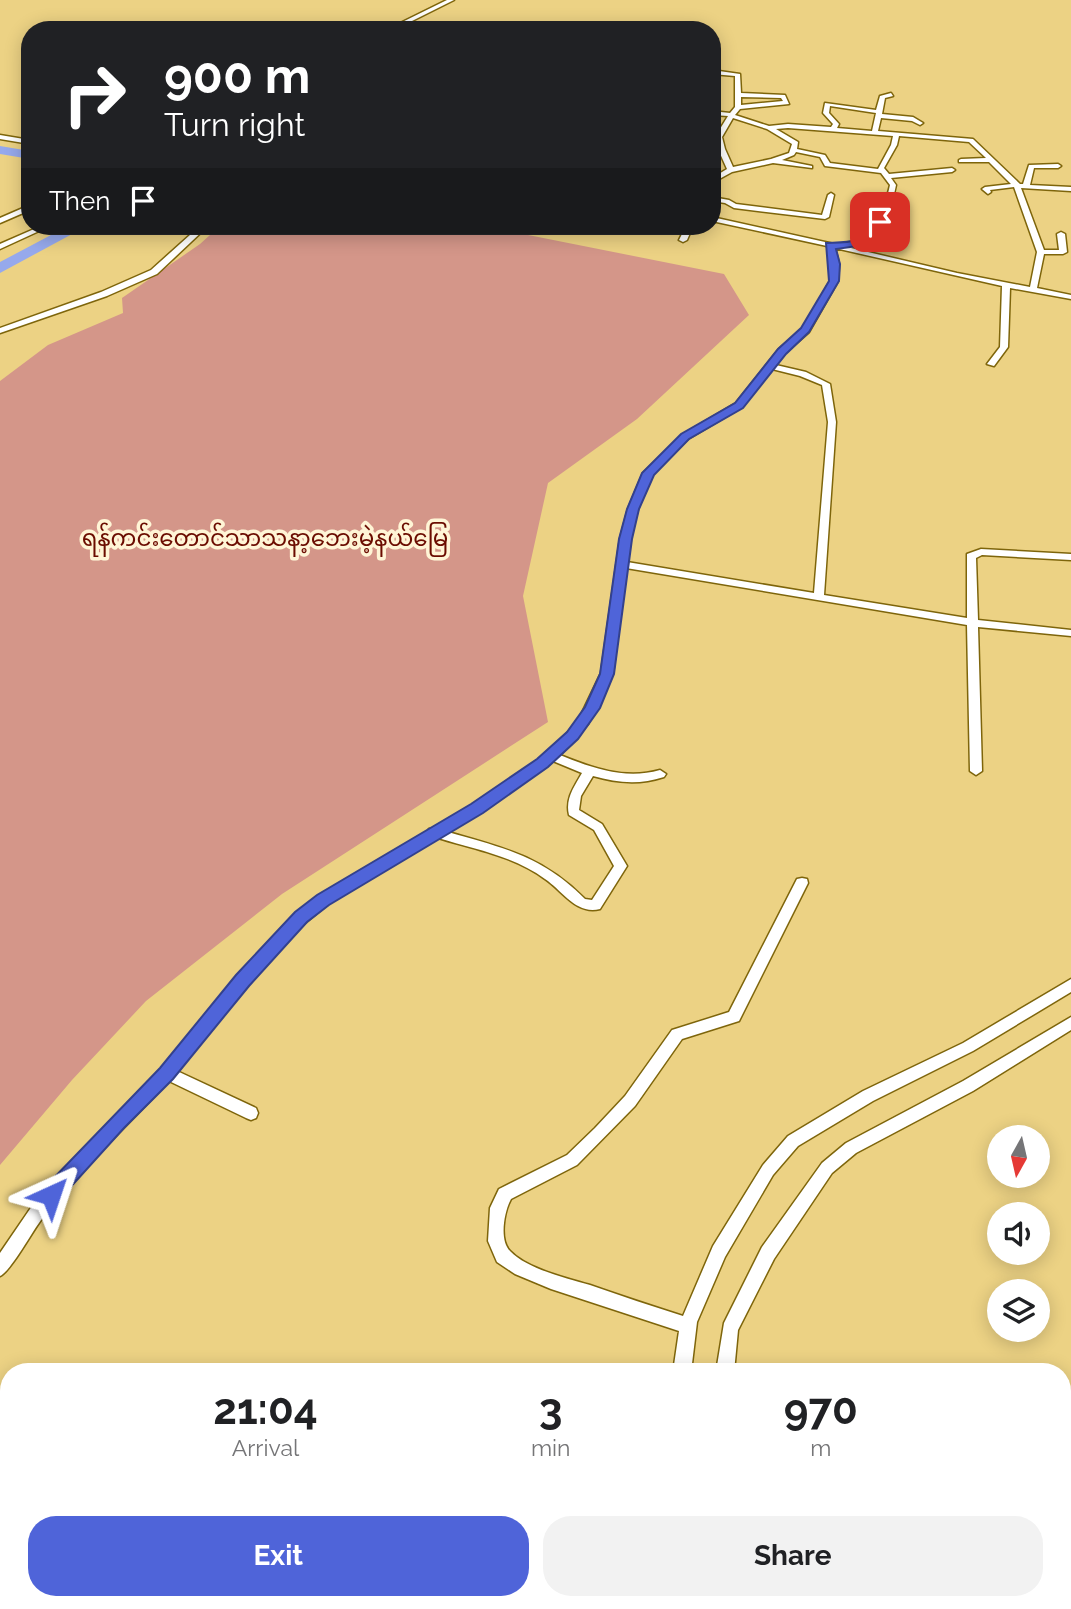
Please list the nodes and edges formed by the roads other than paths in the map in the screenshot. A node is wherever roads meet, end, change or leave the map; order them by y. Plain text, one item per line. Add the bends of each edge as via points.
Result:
1 (451, 0) edge
2 (408, 21) edge
3 (721, 73) edge
4 (740, 95) junction
5 (891, 95) dead end
6 (881, 101) junction
7 (902, 101) dead end
8 (738, 107) junction
9 (721, 114) edge
10 (880, 114) junction
11 (732, 116) junction
12 (919, 123) dead end
13 (721, 128) edge
14 (769, 128) junction
15 (833, 130) junction
16 (875, 131) junction
17 (897, 133) junction
18 (0, 137) edge
19 (21, 140) edge
20 (795, 150) junction
21 (721, 151) edge
22 (993, 160) junction
23 (774, 161) junction
24 (961, 162) dead end
25 (1058, 166) dead end
26 (810, 167) dead end
27 (731, 170) junction
28 (951, 170) dead end
29 (885, 173) junction
30 (721, 176) edge
31 (1020, 186) junction
32 (1071, 189) edge
33 (988, 192) dead end
34 (831, 195) dead end
35 (721, 200) edge
36 (21, 205) edge
37 (21, 211) edge
38 (729, 212) dead end
39 (0, 215) edge
40 (0, 221) edge
41 (721, 221) edge
42 (751, 227) junction
43 (26, 235) edge
44 (194, 235) edge
45 (685, 235) edge
46 (1064, 236) junction
47 (1042, 237) junction
48 (683, 240) dead end
49 (836, 246) junction
50 (0, 247) edge
51 (1041, 251) junction
52 (1006, 285) junction
53 (1033, 291) junction
54 (1071, 297) edge
55 (0, 322) edge
56 (10, 325) junction
57 (0, 331) edge
58 (991, 364) dead end
59 (771, 366) junction
60 (1071, 557) edge
61 (621, 564) junction
62 (819, 595) junction
63 (974, 622) junction
64 (1071, 632) edge
65 (551, 756) junction
66 (590, 770) junction
67 (976, 771) dead end
68 (660, 774) dead end
69 (433, 832) junction
70 (802, 883) dead end
71 (1071, 985) edge
72 (1071, 1023) edge
73 (166, 1073) junction
74 (251, 1112) dead end
75 (0, 1268) edge
76 (689, 1326) junction
77 (683, 1363) edge
78 (726, 1363) edge

1 - 2 street
3 - 4 street via 738,75
4 - 8 street
4 - 8 street via 783,96 787,103
5 - 6 street
6 - 7 street
6 - 10 street
8 - 11 street
9 - 11 street
10 - 12 street
10 - 15 street via 827,104
10 - 16 street
11 - 13 street
11 - 14 street
14 - 15 street
14 - 20 street via 796,143
15 - 16 street
16 - 17 street
17 - 22 street via 971,140
17 - 29 street
18 - 19 street
20 - 23 street
20 - 29 street via 823,156 827,165
21 - 27 street
22 - 24 street
22 - 31 street
23 - 26 street
23 - 27 street
25 - 31 street via 1031,166
27 - 30 street
28 - 29 street
29 - 49 street via 892,190 877,227 860,243
31 - 32 street
31 - 33 street via 987,188
31 - 47 street
34 - 35 street via 825,217 734,206
36 - 39 street
37 - 40 street
38 - 42 street via 752,217
41 - 42 street
42 - 49 street
43 - 50 street
44 - 56 street via 154,272
45 - 48 street
46 - 47 street
46 - 47 street
46 - 51 street via 1063,253
47 - 51 street
49 - 52 street
49 - 59 street via 828,294 806,330
51 - 53 street
52 - 53 street
52 - 58 street via 1004,347
53 - 54 street
55 - 56 street
56 - 57 street
59 - 61 street via 739,405 685,437 649,473 633,509
59 - 62 street via 826,384 830,399
60 - 63 street via 974,553
61 - 62 street
61 - 65 street via 607,674 584,721
62 - 63 street
63 - 64 street
63 - 67 street
65 - 66 street
65 - 69 street via 477,808
66 - 68 street via 638,779
66 - 69 street via 575,796 573,812 598,827 621,866 595,905 582,904 556,877 523,859
69 - 73 street via 301,917
70 - 76 street via 734,1017 677,1034 630,1101 600,1133 572,1160 505,1194 498,1208 496,1241 503,1256 521,1268
71 - 76 street via 957,1053 868,1096 793,1141 768,1170 719,1252
72 - 78 street via 968,1086 851,1147 827,1168 768,1253 730,1329
73 - 74 street
73 - 75 street via 20,1231
76 - 77 street

